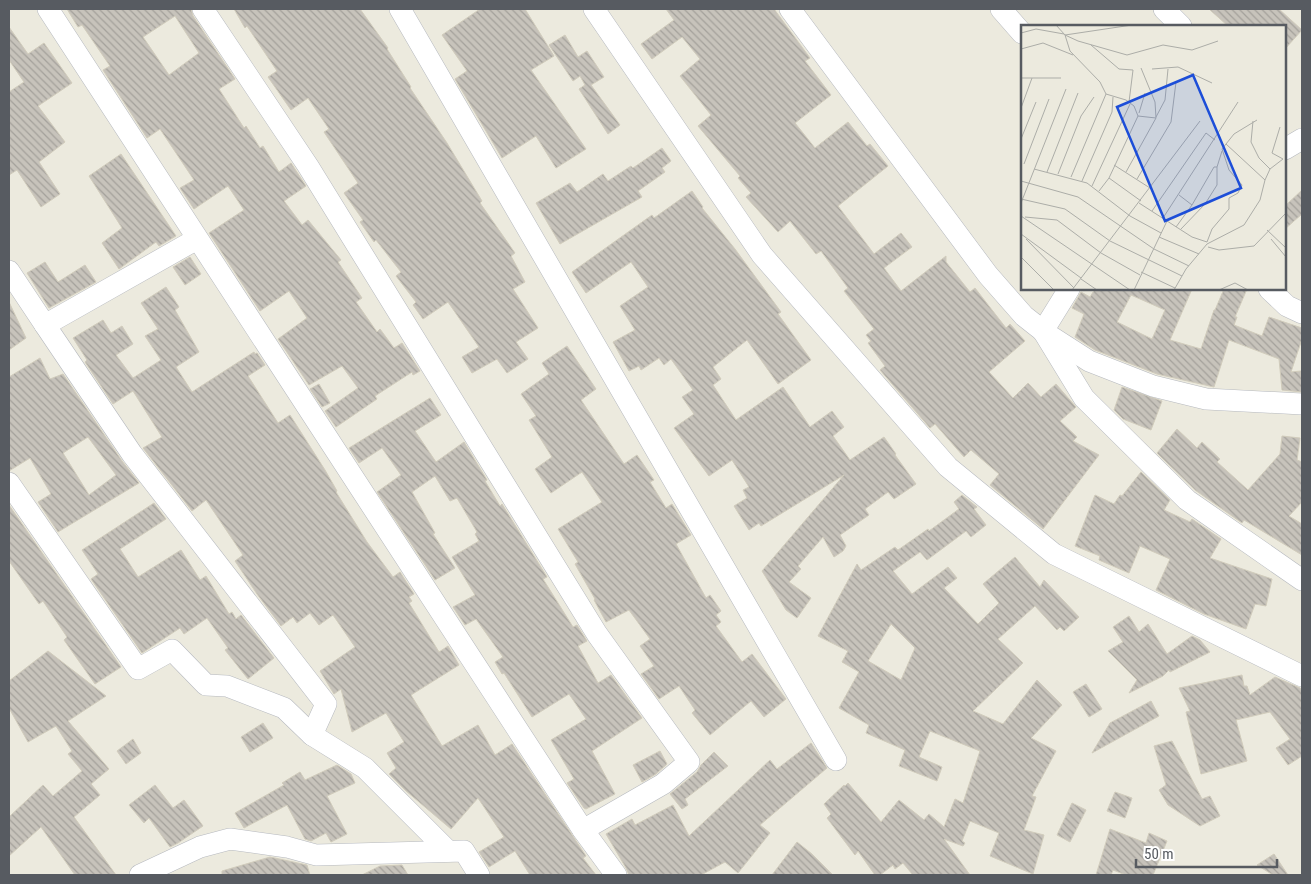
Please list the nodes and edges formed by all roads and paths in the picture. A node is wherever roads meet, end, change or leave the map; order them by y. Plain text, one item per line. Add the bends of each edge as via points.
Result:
1 (48, 9) edge
2 (203, 9) edge
3 (400, 9) edge
4 (594, 9) edge
5 (790, 9) edge
6 (1001, 9) edge
7 (1164, 9) edge
8 (1180, 25) edge
9 (1021, 33) edge
10 (198, 238) junction
11 (9, 270) edge
12 (1067, 290) edge
13 (1270, 290) edge
14 (1302, 313) edge
15 (45, 325) junction
16 (1043, 331) junction
17 (1302, 404) edge
18 (9, 483) edge
19 (1302, 580) edge
20 (1302, 676) edge
21 (312, 735) junction
22 (836, 760) dead end
23 (583, 830) junction
24 (448, 851) junction
25 (140, 875) edge
26 (479, 875) edge
27 (616, 875) edge

1 - 10 street
2 - 23 street via 308,166 597,634 689,762 663,784
3 - 22 street
4 - 20 street via 762,255 948,467 1054,554
5 - 16 street via 988,275 1024,316
6 - 9 street
7 - 8 street
10 - 15 street
10 - 23 street
11 - 15 street
12 - 16 street
13 - 14 street via 1286,306
15 - 21 street via 132,454 326,704
16 - 17 street via 1089,361 1153,386 1206,399
16 - 19 street via 1084,398 1187,500
18 - 21 street via 138,669 172,650 206,685 227,686 284,708
21 - 24 street via 365,768
23 - 27 street
24 - 25 street via 316,855 230,839 200,847
24 - 26 street via 464,851

